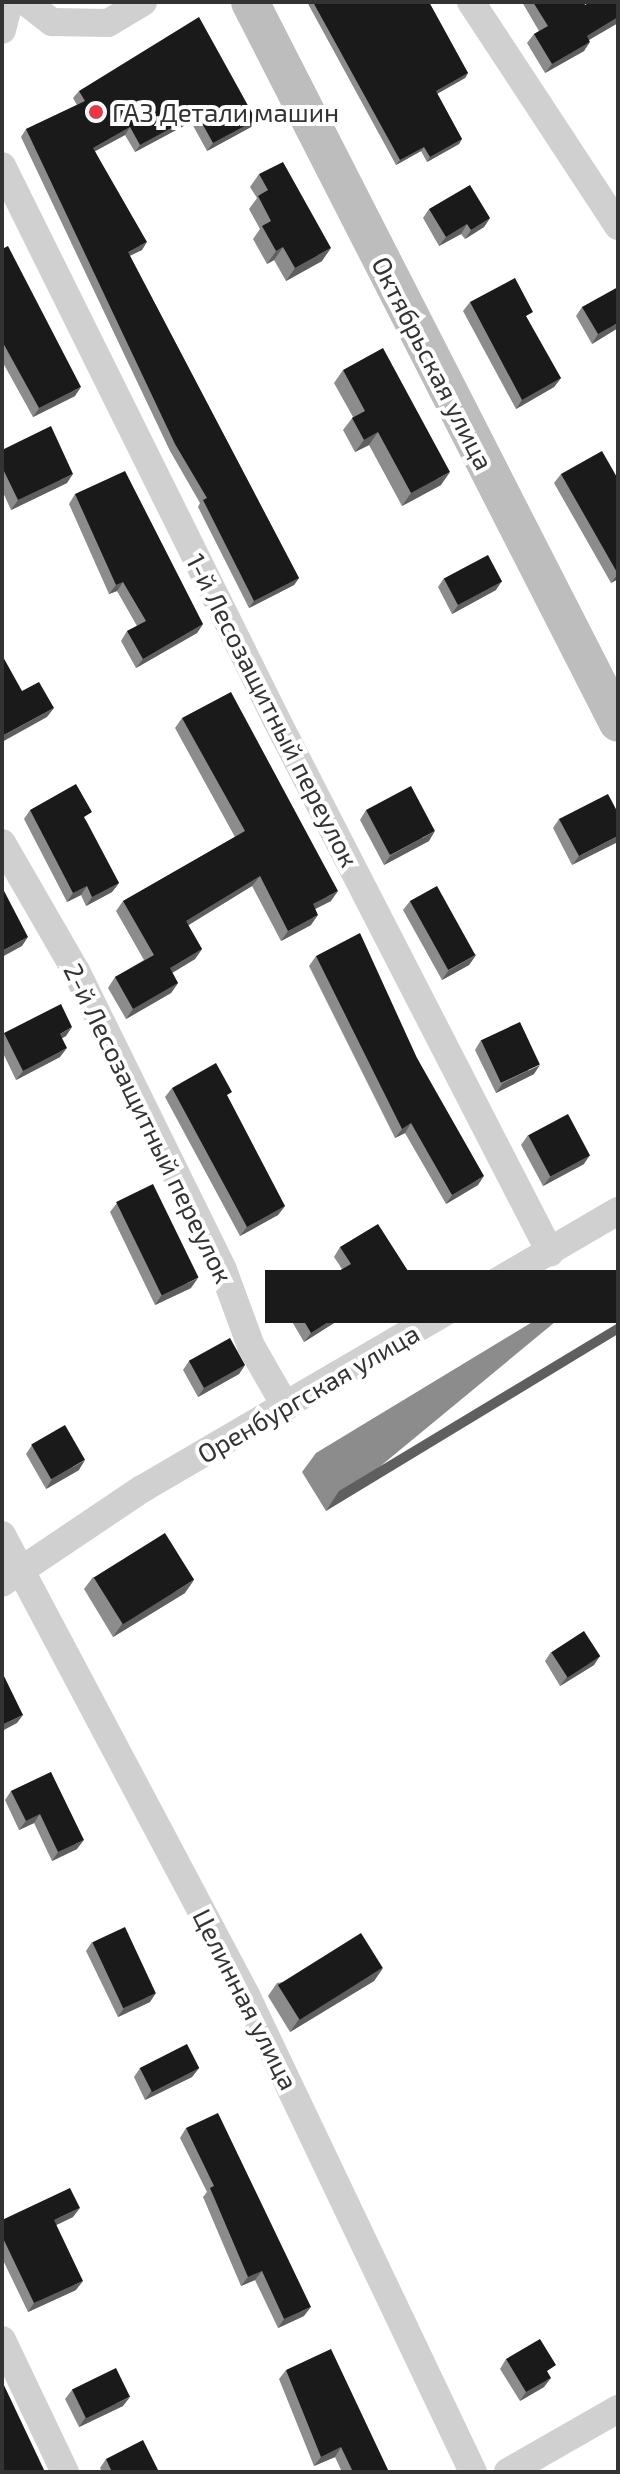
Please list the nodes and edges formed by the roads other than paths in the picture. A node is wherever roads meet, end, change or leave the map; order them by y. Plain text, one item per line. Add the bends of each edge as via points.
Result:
1 (9, 2) edge
2 (26, 2) edge
3 (143, 2) edge
4 (250, 2) edge
5 (471, 2) edge
6 (2, 30) edge
7 (2, 166) edge
8 (618, 226) edge
9 (618, 723) edge
10 (2, 843) edge
11 (618, 1211) edge
12 (550, 1252) junction
13 (286, 1407) junction
14 (2, 1535) edge
15 (13, 1576) edge
16 (2, 2340) edge
17 (618, 2409) edge
18 (65, 2472) edge
19 (473, 2472) edge
20 (508, 2472) edge

1 - 6 street
2 - 3 street via 52,22 108,23
4 - 9 street, Октябрьская улица
5 - 8 street
7 - 12 street, 1-й Лесозащитный переулок via 270,706
10 - 13 street, 2-й Лесозащитный переулок via 76,971 223,1270 251,1346
11 - 12 street, Оренбургская улица
12 - 13 street, Оренбургская улица
13 - 15 street, Оренбургская улица via 142,1489
14 - 15 street, Целинная улица
15 - 19 street, Целинная улица via 246,1995
16 - 18 street
17 - 20 street

